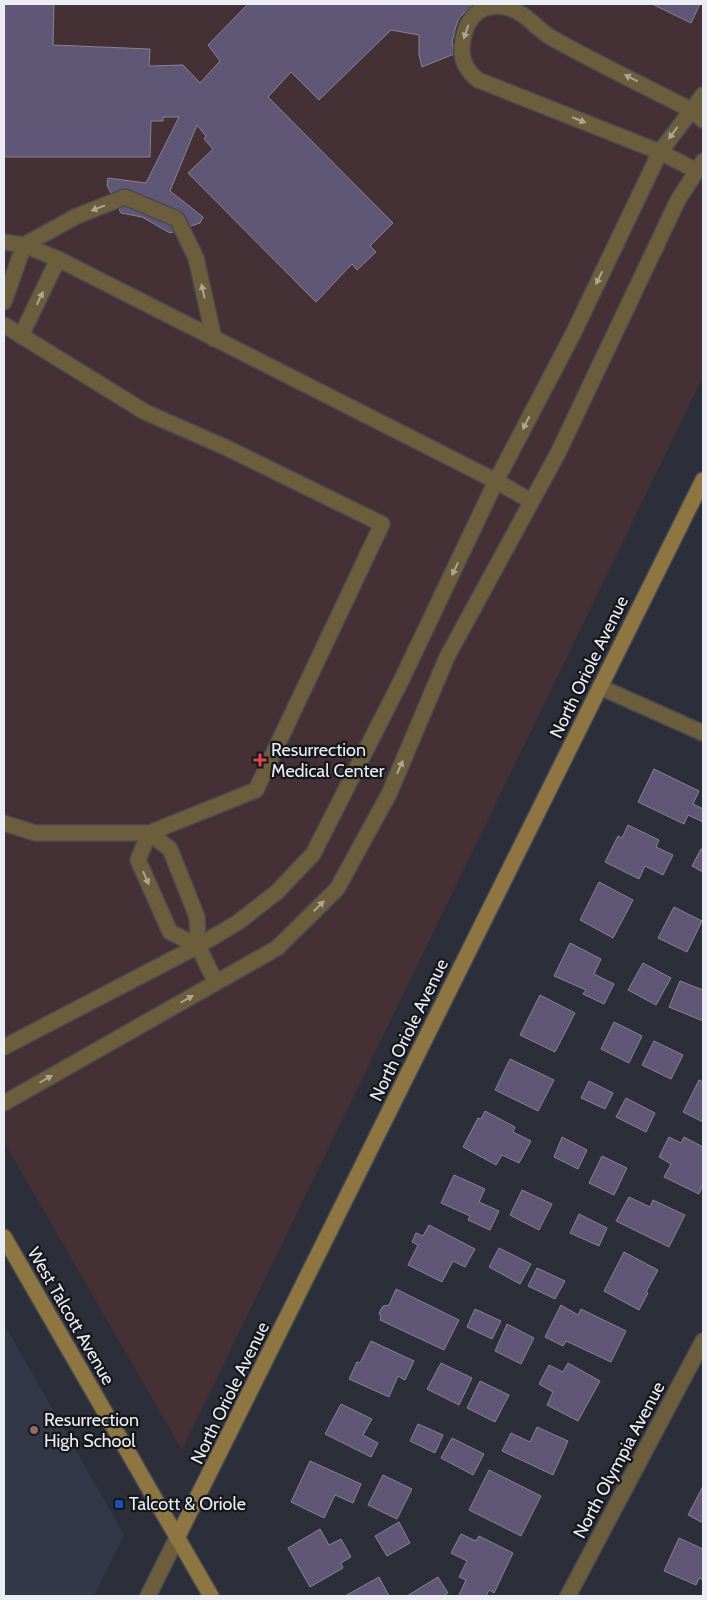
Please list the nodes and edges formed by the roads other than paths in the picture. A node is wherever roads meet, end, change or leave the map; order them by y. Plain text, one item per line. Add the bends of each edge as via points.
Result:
1 (703, 95) edge
2 (691, 110) junction
3 (703, 120) edge
4 (660, 152) junction
5 (700, 166) edge
6 (4, 242) edge
7 (24, 245) junction
8 (58, 259) junction
9 (4, 302) edge
10 (4, 325) edge
11 (21, 336) junction
12 (214, 338) junction
13 (703, 480) edge
14 (496, 481) junction
15 (531, 501) junction
16 (600, 687) junction
17 (703, 733) edge
18 (4, 823) edge
19 (149, 833) junction
20 (198, 946) junction
21 (216, 983) junction
22 (4, 1047) edge
23 (4, 1104) edge
24 (4, 1237) edge
25 (703, 1341) edge
26 (177, 1538) junction
27 (148, 1596) edge
28 (211, 1596) edge
29 (568, 1596) edge

1 - 2 street
2 - 3 street
2 -> 4 street
2 -> 4 street via 550,37 514,10 493,7 475,13 467,26 462,54 471,74 478,80
4 - 5 street
4 -> 14 street via 573,334
5 - 15 street via 678,200 558,453
6 - 7 street
7 - 8 street
7 - 9 street
12 -> 7 street via 196,258 177,219 125,197 77,216
11 -> 8 street
8 - 12 street
10 - 11 street
11 - 19 street via 145,412 382,524 256,790
12 - 14 street
13 - 16 street, North Oriole Avenue
14 - 15 street
14 -> 20 street via 402,679 313,854 277,892 237,923
21 -> 15 street via 278,948 337,889 389,794 447,656
16 - 17 street
16 - 26 street, North Oriole Avenue
18 - 19 street via 35,833
19 - 20 street via 170,849 197,917
19 -> 20 street via 138,860 170,932
20 - 21 street
20 - 22 street
23 -> 21 street
24 - 26 street, West Talcott Avenue
25 - 29 street, North Olympia Avenue
26 - 27 street, North Oriole Avenue
26 - 28 street, West Talcott Avenue

